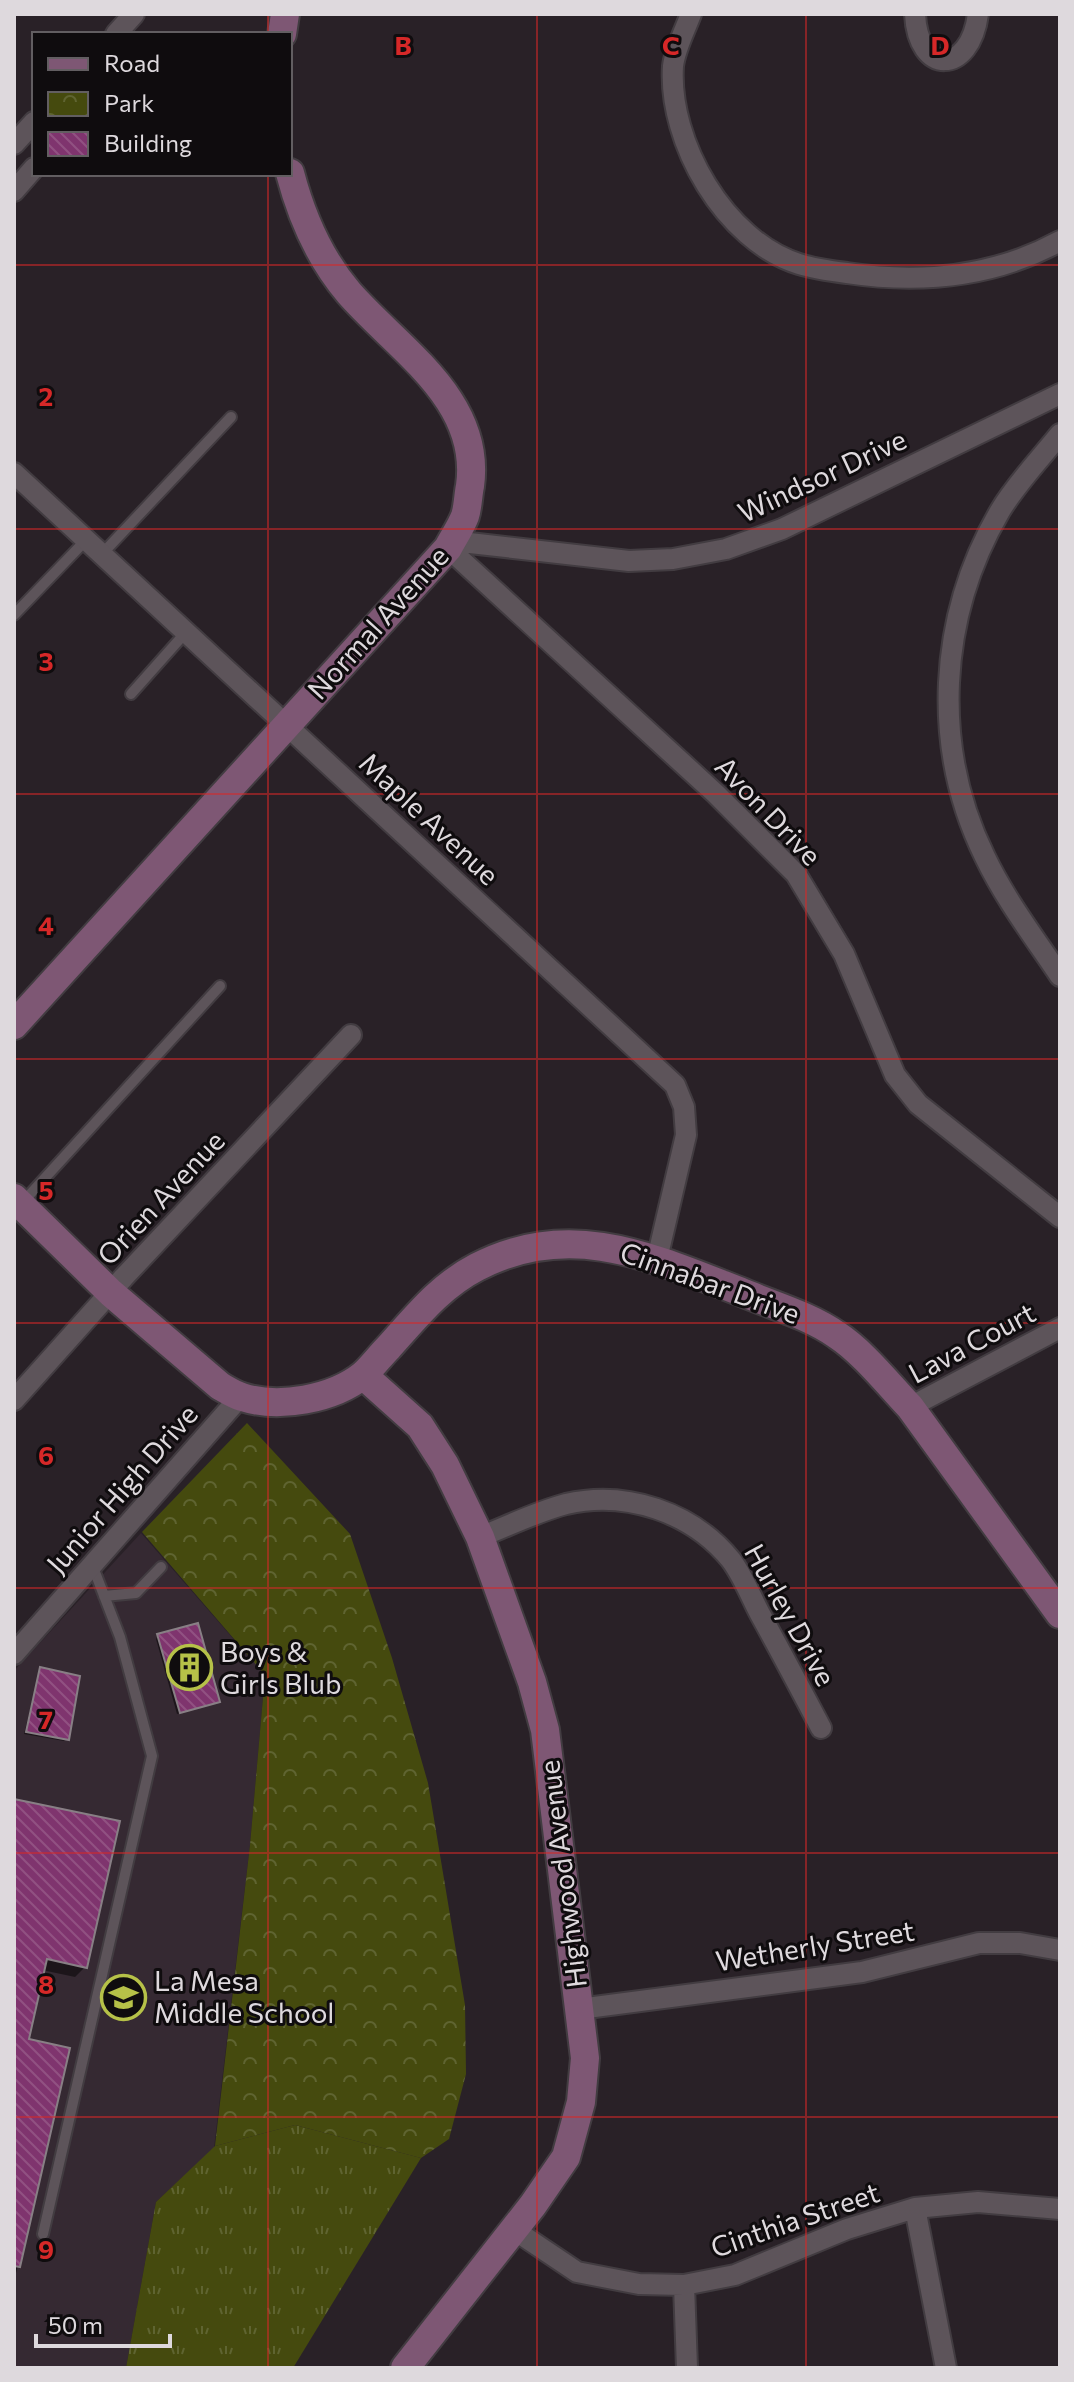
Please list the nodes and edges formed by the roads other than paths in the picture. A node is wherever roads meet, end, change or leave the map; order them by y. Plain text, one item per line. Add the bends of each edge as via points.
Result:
1 (134, 14) edge
2 (691, 14) edge
3 (915, 14) edge
4 (978, 14) edge
5 (118, 32) edge
6 (32, 124) edge
7 (14, 144) edge
8 (32, 165) edge
9 (32, 169) edge
10 (291, 176) edge
11 (14, 191) edge
12 (1060, 241) edge
13 (1060, 394) edge
14 (231, 417) dead end
15 (1060, 434) edge
16 (14, 473) edge
17 (87, 539) junction
18 (450, 544) junction
19 (102, 554) junction
20 (14, 615) edge
21 (187, 631) junction
22 (131, 694) dead end
23 (285, 724) junction
24 (1060, 976) edge
25 (220, 986) dead end
26 (14, 1025) edge
27 (351, 1035) dead end
28 (16, 1205) edge
29 (1060, 1217) edge
30 (657, 1259) junction
31 (111, 1293) junction
32 (1060, 1328) edge
33 (363, 1375) junction
34 (240, 1397) junction
35 (14, 1400) edge
36 (910, 1407) junction
37 (480, 1537) junction
38 (93, 1567) junction
39 (161, 1567) dead end
40 (104, 1596) junction
41 (1060, 1614) edge
42 (14, 1654) edge
43 (821, 1728) dead end
44 (1060, 1950) edge
45 (579, 2009) junction
46 (915, 2208) junction
47 (1060, 2209) edge
48 (513, 2229) junction
49 (43, 2234) dead end
50 (684, 2285) junction
51 (405, 2368) edge
52 (687, 2368) edge
53 (946, 2368) edge

1 - 5 street
2 - 12 street via 673,63 676,107 688,151 724,209 777,253 823,269 918,279 996,267
3 - 4 street via 931,57 947,61 966,49
6 - 7 street
7 - 8 street
9 - 11 street
10 - 18 street, Normal Avenue via 314,239 347,290 445,392 464,423 473,463 466,514
13 - 18 street, Windsor Drive via 782,529 726,549 629,561
14 - 19 lane
15 - 24 street via 1000,510 970,575 954,632 948,719 956,777 973,831 999,883
16 - 17 street, Maple Avenue
17 - 19 street, Maple Avenue
17 - 20 lane
18 - 23 street, Normal Avenue
18 - 29 street, Avon Drive via 796,874 844,954 895,1075 918,1104
19 - 21 street, Maple Avenue
21 - 22 lane
21 - 23 street, Maple Avenue
23 - 26 street, Normal Avenue
23 - 30 street, Maple Avenue via 675,1085 684,1107 686,1135
25 - 28 lane
27 - 31 street, Orien Avenue
28 - 31 street, Cinnabar Drive
30 - 33 street, Cinnabar Drive via 572,1243 501,1257 438,1292
30 - 36 street, Cinnabar Drive via 821,1324 841,1337
31 - 34 street, Cinnabar Drive
31 - 35 street, Orien Avenue
32 - 36 street, Lava Court
33 - 34 street, Cinnabar Drive via 304,1399 265,1402
33 - 37 street, Highwood Avenue via 420,1426
34 - 38 street, Junior High Drive
36 - 41 street, Cinnabar Drive
37 - 43 street, Hurley Drive via 549,1509 602,1500 639,1503 691,1525 733,1563
37 - 45 street, Highwood Avenue via 545,1730
38 - 40 lane
38 - 42 street, Junior High Drive
39 - 40 lane via 136,1593
40 - 49 lane via 152,1756
44 - 45 street, Wetherly Street via 979,1943 862,1972
45 - 48 street, Highwood Avenue via 585,2058 577,2124 566,2157
46 - 47 street, Cinthia Street via 978,2202
46 - 50 street, Cinthia Street via 847,2229 735,2275
46 - 53 street
48 - 50 street, Cinthia Street via 577,2272 639,2284
48 - 51 street, Highwood Avenue
50 - 52 street

